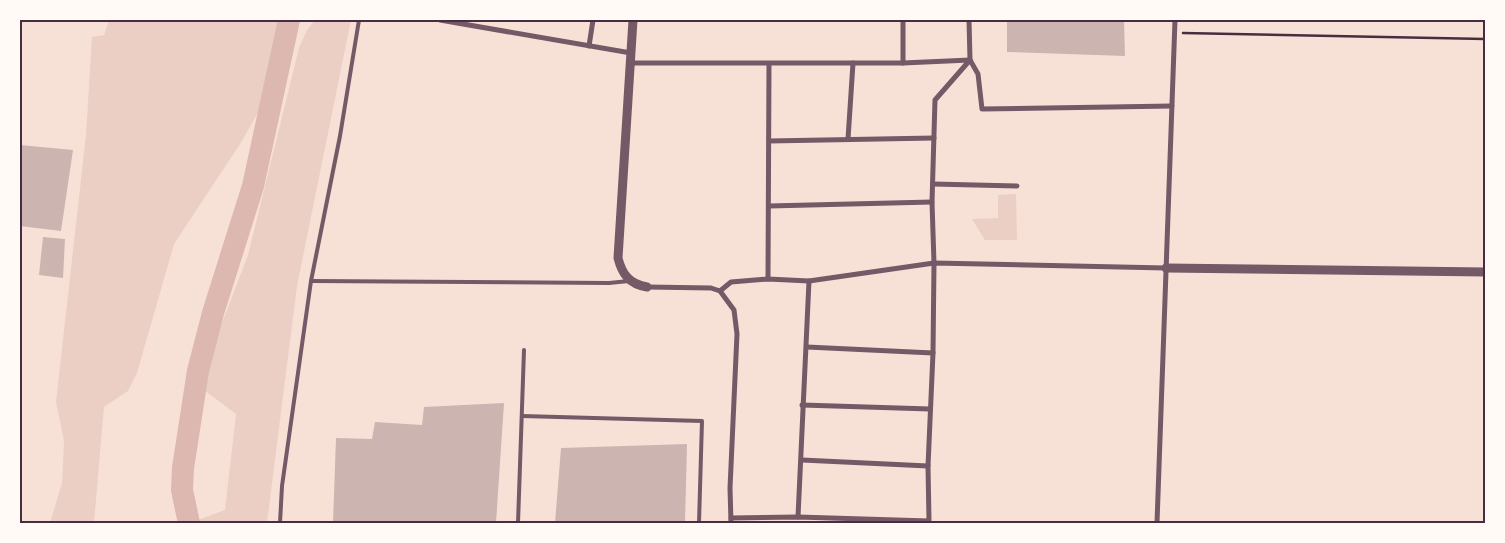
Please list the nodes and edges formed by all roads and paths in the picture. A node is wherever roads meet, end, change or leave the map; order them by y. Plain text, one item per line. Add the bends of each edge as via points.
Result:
1 (359, 20) edge
2 (440, 20) edge
3 (593, 20) edge
4 (633, 20) edge
5 (903, 20) edge
6 (969, 20) edge
7 (1174, 20) edge
8 (1174, 33) junction
9 (1485, 39) edge
10 (589, 46) junction
11 (632, 58) junction
12 (970, 60) junction
13 (853, 63) junction
14 (903, 63) junction
15 (769, 64) junction
16 (1172, 106) junction
17 (934, 138) junction
18 (848, 139) junction
19 (769, 141) junction
20 (933, 184) junction
21 (1017, 186) dead end
22 (932, 202) junction
23 (768, 206) junction
24 (934, 263) junction
25 (1166, 268) junction
26 (1485, 272) edge
27 (629, 280) junction
28 (768, 280) junction
29 (311, 281) junction
30 (809, 281) junction
31 (647, 287) joint
32 (720, 290) junction
33 (807, 347) junction
34 (524, 350) dead end
35 (933, 353) junction
36 (802, 405) junction
37 (930, 409) junction
38 (522, 416) junction
39 (802, 460) junction
40 (928, 466) junction
41 (798, 517) junction
42 (731, 520) edge
43 (929, 522) edge
44 (280, 523) edge
45 (518, 523) edge
46 (699, 523) edge
47 (1157, 523) edge

1 - 29 lane
2 - 10 street
3 - 10 street
4 - 11 street
5 - 14 street
6 - 12 street
7 - 8 street
8 - 9 path
8 - 16 street
10 - 11 street
11 - 15 street
11 - 27 street via 618,258
12 - 14 street
12 - 16 street via 978,74 982,109
12 - 17 street via 935,100
13 - 14 street
13 - 15 street
13 - 18 street
15 - 19 street
16 - 25 street
17 - 18 street
17 - 20 street
18 - 19 street
19 - 23 street
20 - 21 street
20 - 22 street
22 - 23 street
22 - 24 street
23 - 28 street
24 - 25 street
24 - 30 street
24 - 35 street
25 - 26 street
25 - 47 street
27 - 29 lane via 609,283
27 - 31 street
28 - 30 street
28 - 32 street via 731,282
29 - 44 lane via 282,486
30 - 33 street
31 - 32 street
32 - 42 street via 734,310 737,334
33 - 35 street
33 - 36 street
34 - 38 lane
35 - 37 street
36 - 37 street
36 - 39 street
37 - 40 street
38 - 45 lane
38 - 46 lane via 702,421
39 - 40 street
39 - 41 street
40 - 43 street
41 - 42 street
41 - 43 street

